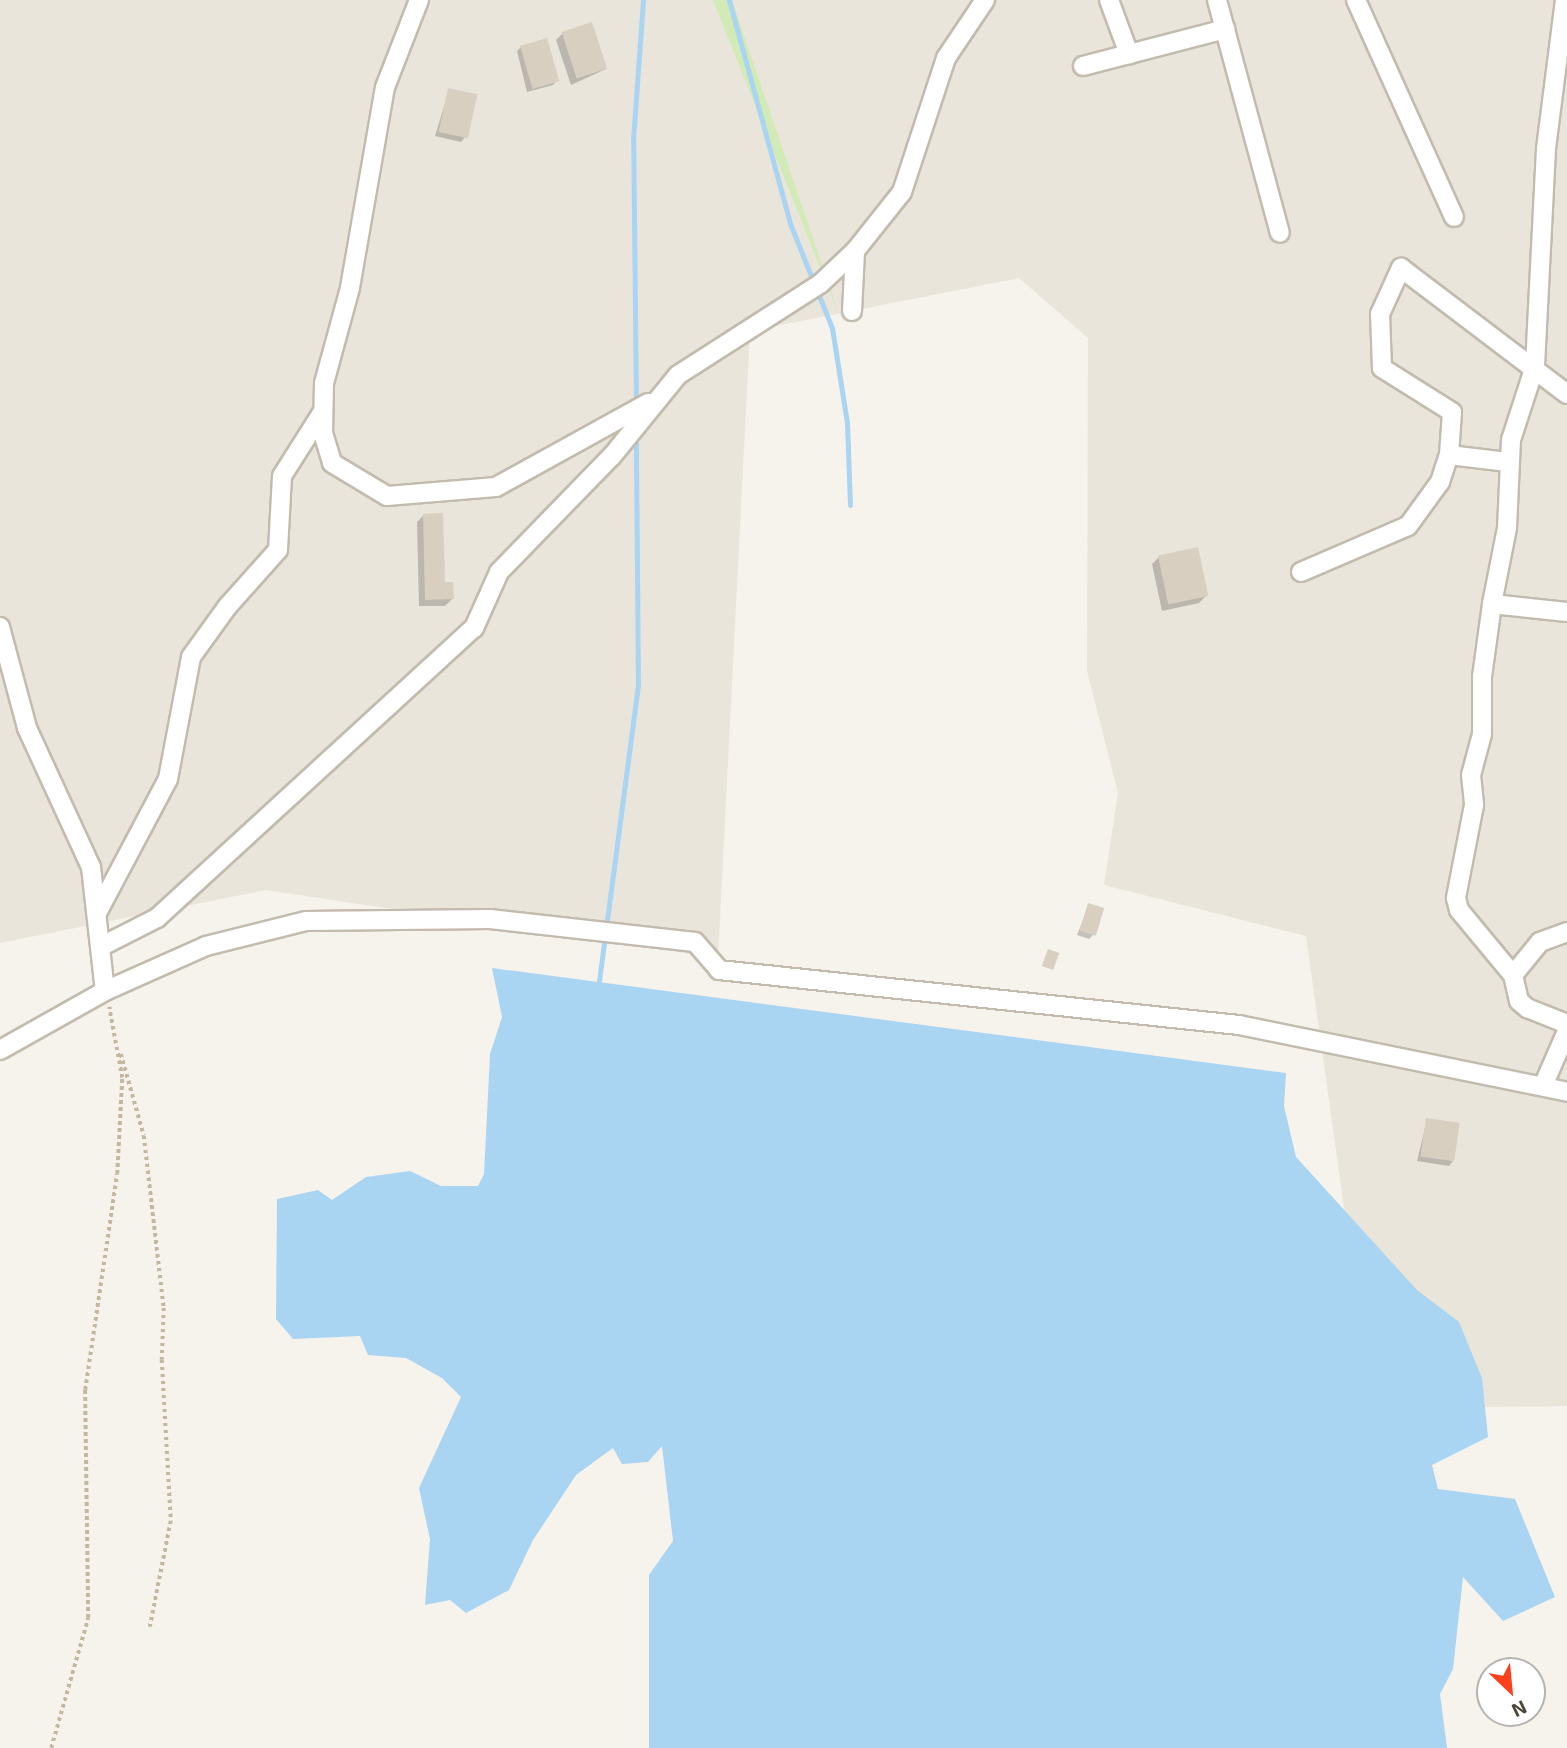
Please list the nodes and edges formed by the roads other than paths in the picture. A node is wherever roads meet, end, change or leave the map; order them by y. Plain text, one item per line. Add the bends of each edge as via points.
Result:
1 (419, 0) edge
2 (985, 0) edge
3 (1110, 0) edge
4 (1217, 0) edge
5 (1356, 0) edge
6 (1565, 0) edge
7 (1225, 29) junction
8 (1129, 54) junction
9 (1083, 66) dead end
10 (1454, 217) dead end
11 (1280, 233) dead end
12 (855, 251) junction
13 (852, 311) dead end
14 (1535, 366) junction
15 (1564, 386) edge
16 (653, 401) junction
17 (322, 413) junction
18 (1449, 455) junction
19 (1508, 462) junction
20 (1301, 572) dead end
21 (1492, 604) junction
22 (1567, 612) edge
23 (0, 627) edge
24 (97, 913) junction
25 (1567, 932) edge
26 (100, 947) junction
27 (1513, 975) junction
28 (105, 991) junction
29 (1567, 1024) edge
30 (1567, 1031) edge
31 (0, 1050) edge
32 (1543, 1086) junction
33 (1567, 1092) edge

1 - 17 street via 385,87 350,288 324,383
2 - 12 street via 946,58 902,192
3 - 8 street
4 - 7 street
5 - 10 street
6 - 14 street via 1546,149
7 - 8 street
7 - 11 street
8 - 9 street
12 - 13 street
12 - 16 street via 820,284 690,365
14 - 15 street
14 - 18 street via 1401,268 1380,314 1382,368 1452,412
14 - 19 street via 1514,427
16 - 17 street via 510,483 396,496 379,494 335,467 327,454
16 - 26 street via 612,456 499,572 474,628 157,918
17 - 24 street via 282,477 278,550 227,607 191,657 168,779
18 - 19 street
18 - 20 street via 1440,482 1408,526
19 - 21 street via 1507,528
21 - 22 street
21 - 27 street via 1482,677 1482,734 1471,775 1474,805 1456,898 1459,910
23 - 24 street via 27,728 91,867
24 - 26 street
25 - 27 street via 1540,942
26 - 28 street
27 - 29 street via 1520,1001 1527,1008
28 - 31 street
28 - 32 street via 195,949 306,920 524,920 695,942 719,970 1240,1024
30 - 32 street
32 - 33 street

